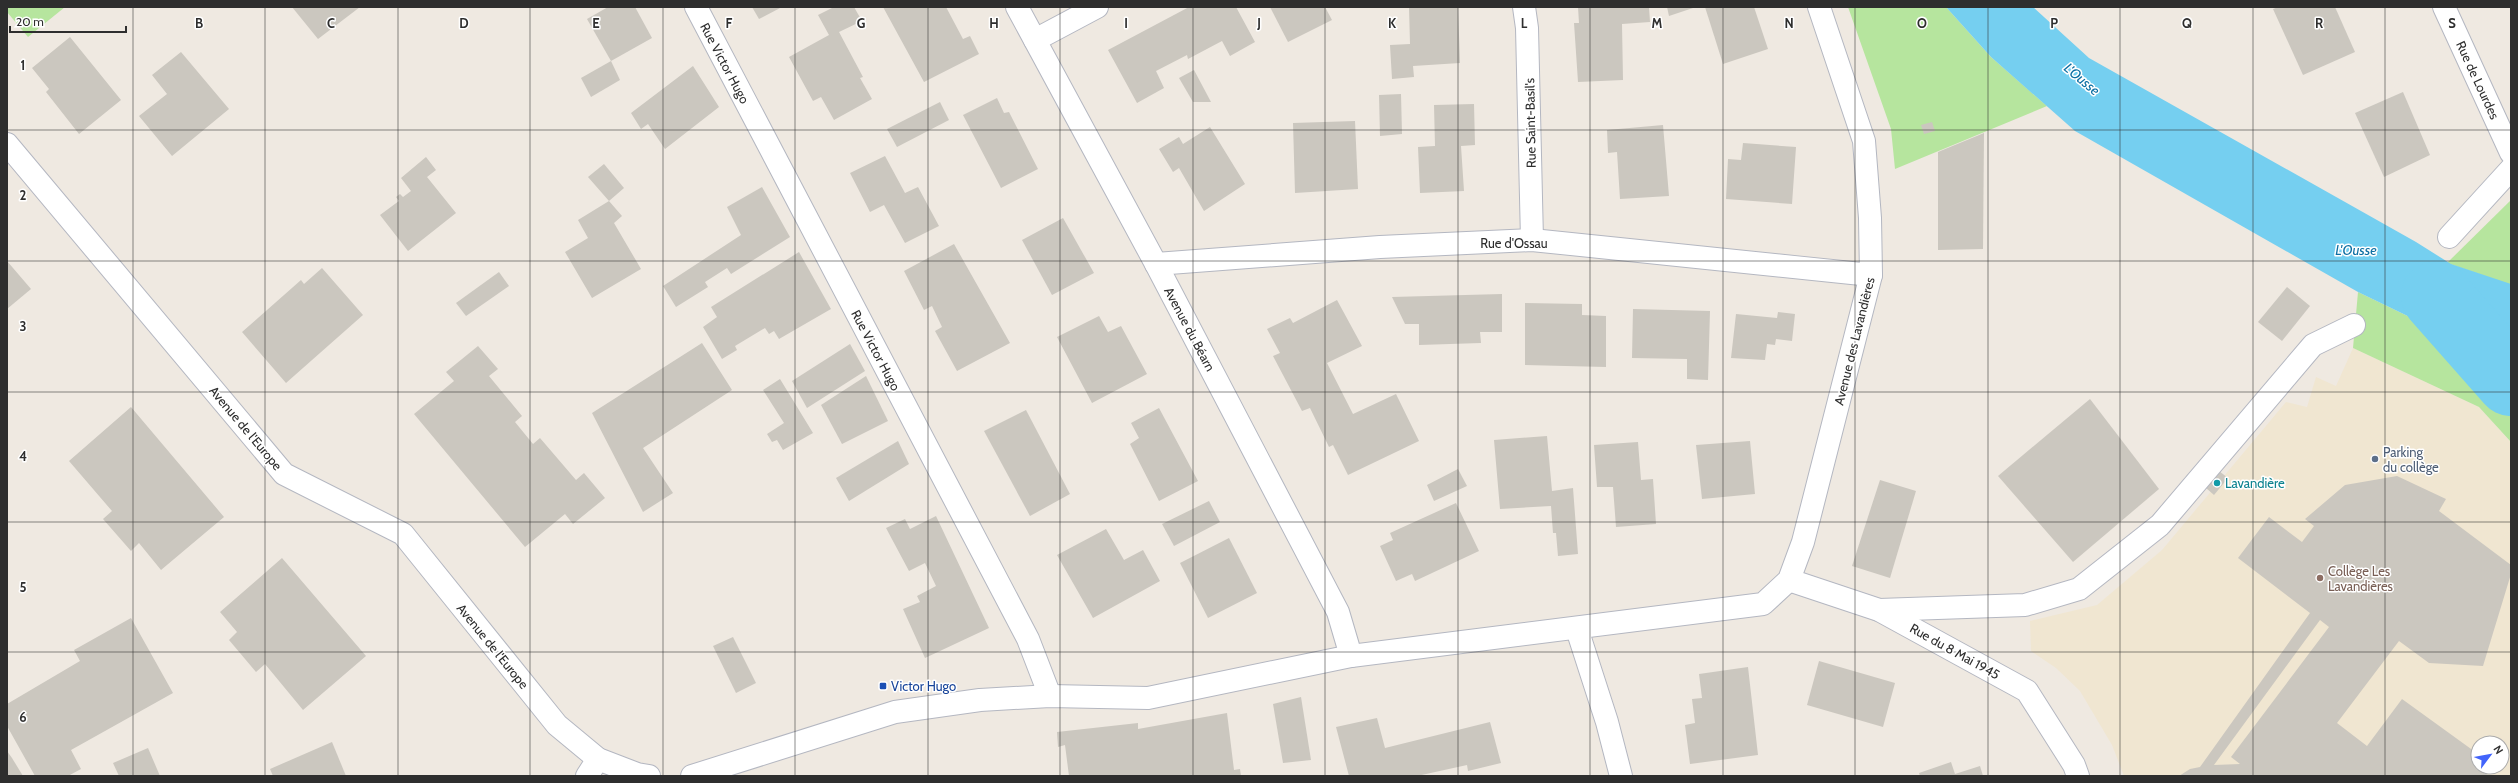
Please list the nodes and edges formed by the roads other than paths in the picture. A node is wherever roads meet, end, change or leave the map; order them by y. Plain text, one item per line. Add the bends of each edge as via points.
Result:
1 (696, 7) edge
2 (1017, 7) edge
3 (1097, 7) edge
4 (1524, 7) edge
5 (1819, 7) edge
6 (2444, 7) edge
7 (1035, 40) junction
8 (7, 144) edge
9 (2511, 153) edge
10 (2511, 168) edge
11 (2448, 237) dead end
12 (1532, 240) junction
13 (1156, 264) junction
14 (1871, 275) junction
15 (2354, 325) dead end
16 (1789, 580) junction
17 (1879, 610) junction
18 (1577, 629) junction
19 (1351, 656) junction
20 (1050, 696) junction
21 (592, 768) edge
22 (649, 776) edge
23 (692, 776) edge
24 (1621, 776) edge
25 (2078, 776) edge

1 - 20 street, Rue Victor Hugo via 1028,640
2 - 7 street, Avenue du Béarn
3 - 7 street
4 - 12 street, Rue Saint-Basil's via 1527,28
5 - 14 street, Avenue des Lavandières via 1864,141
6 - 9 street, Rue de Lourdes
7 - 13 street, Avenue du Béarn
8 - 21 street, Avenue de l'Europe via 284,474 403,534
10 - 11 street
12 - 13 street, Rue d'Ossau via 1380,247
12 - 14 street, Rue d'Ossau
13 - 19 street, Avenue du Béarn via 1338,612
14 - 16 street, Avenue des Lavandières via 1803,542
15 - 17 street via 2313,345 2160,525 2079,588 2025,605
16 - 17 street, Rue du 8 Mai 1945
16 - 18 street via 1763,604
17 - 25 street, Rue du 8 Mai 1945 via 2027,691 2074,765
18 - 19 street
18 - 24 street via 1607,722
19 - 20 street via 1148,698
20 - 23 street via 980,700 895,712
21 - 22 street, Avenue de l'Europe

